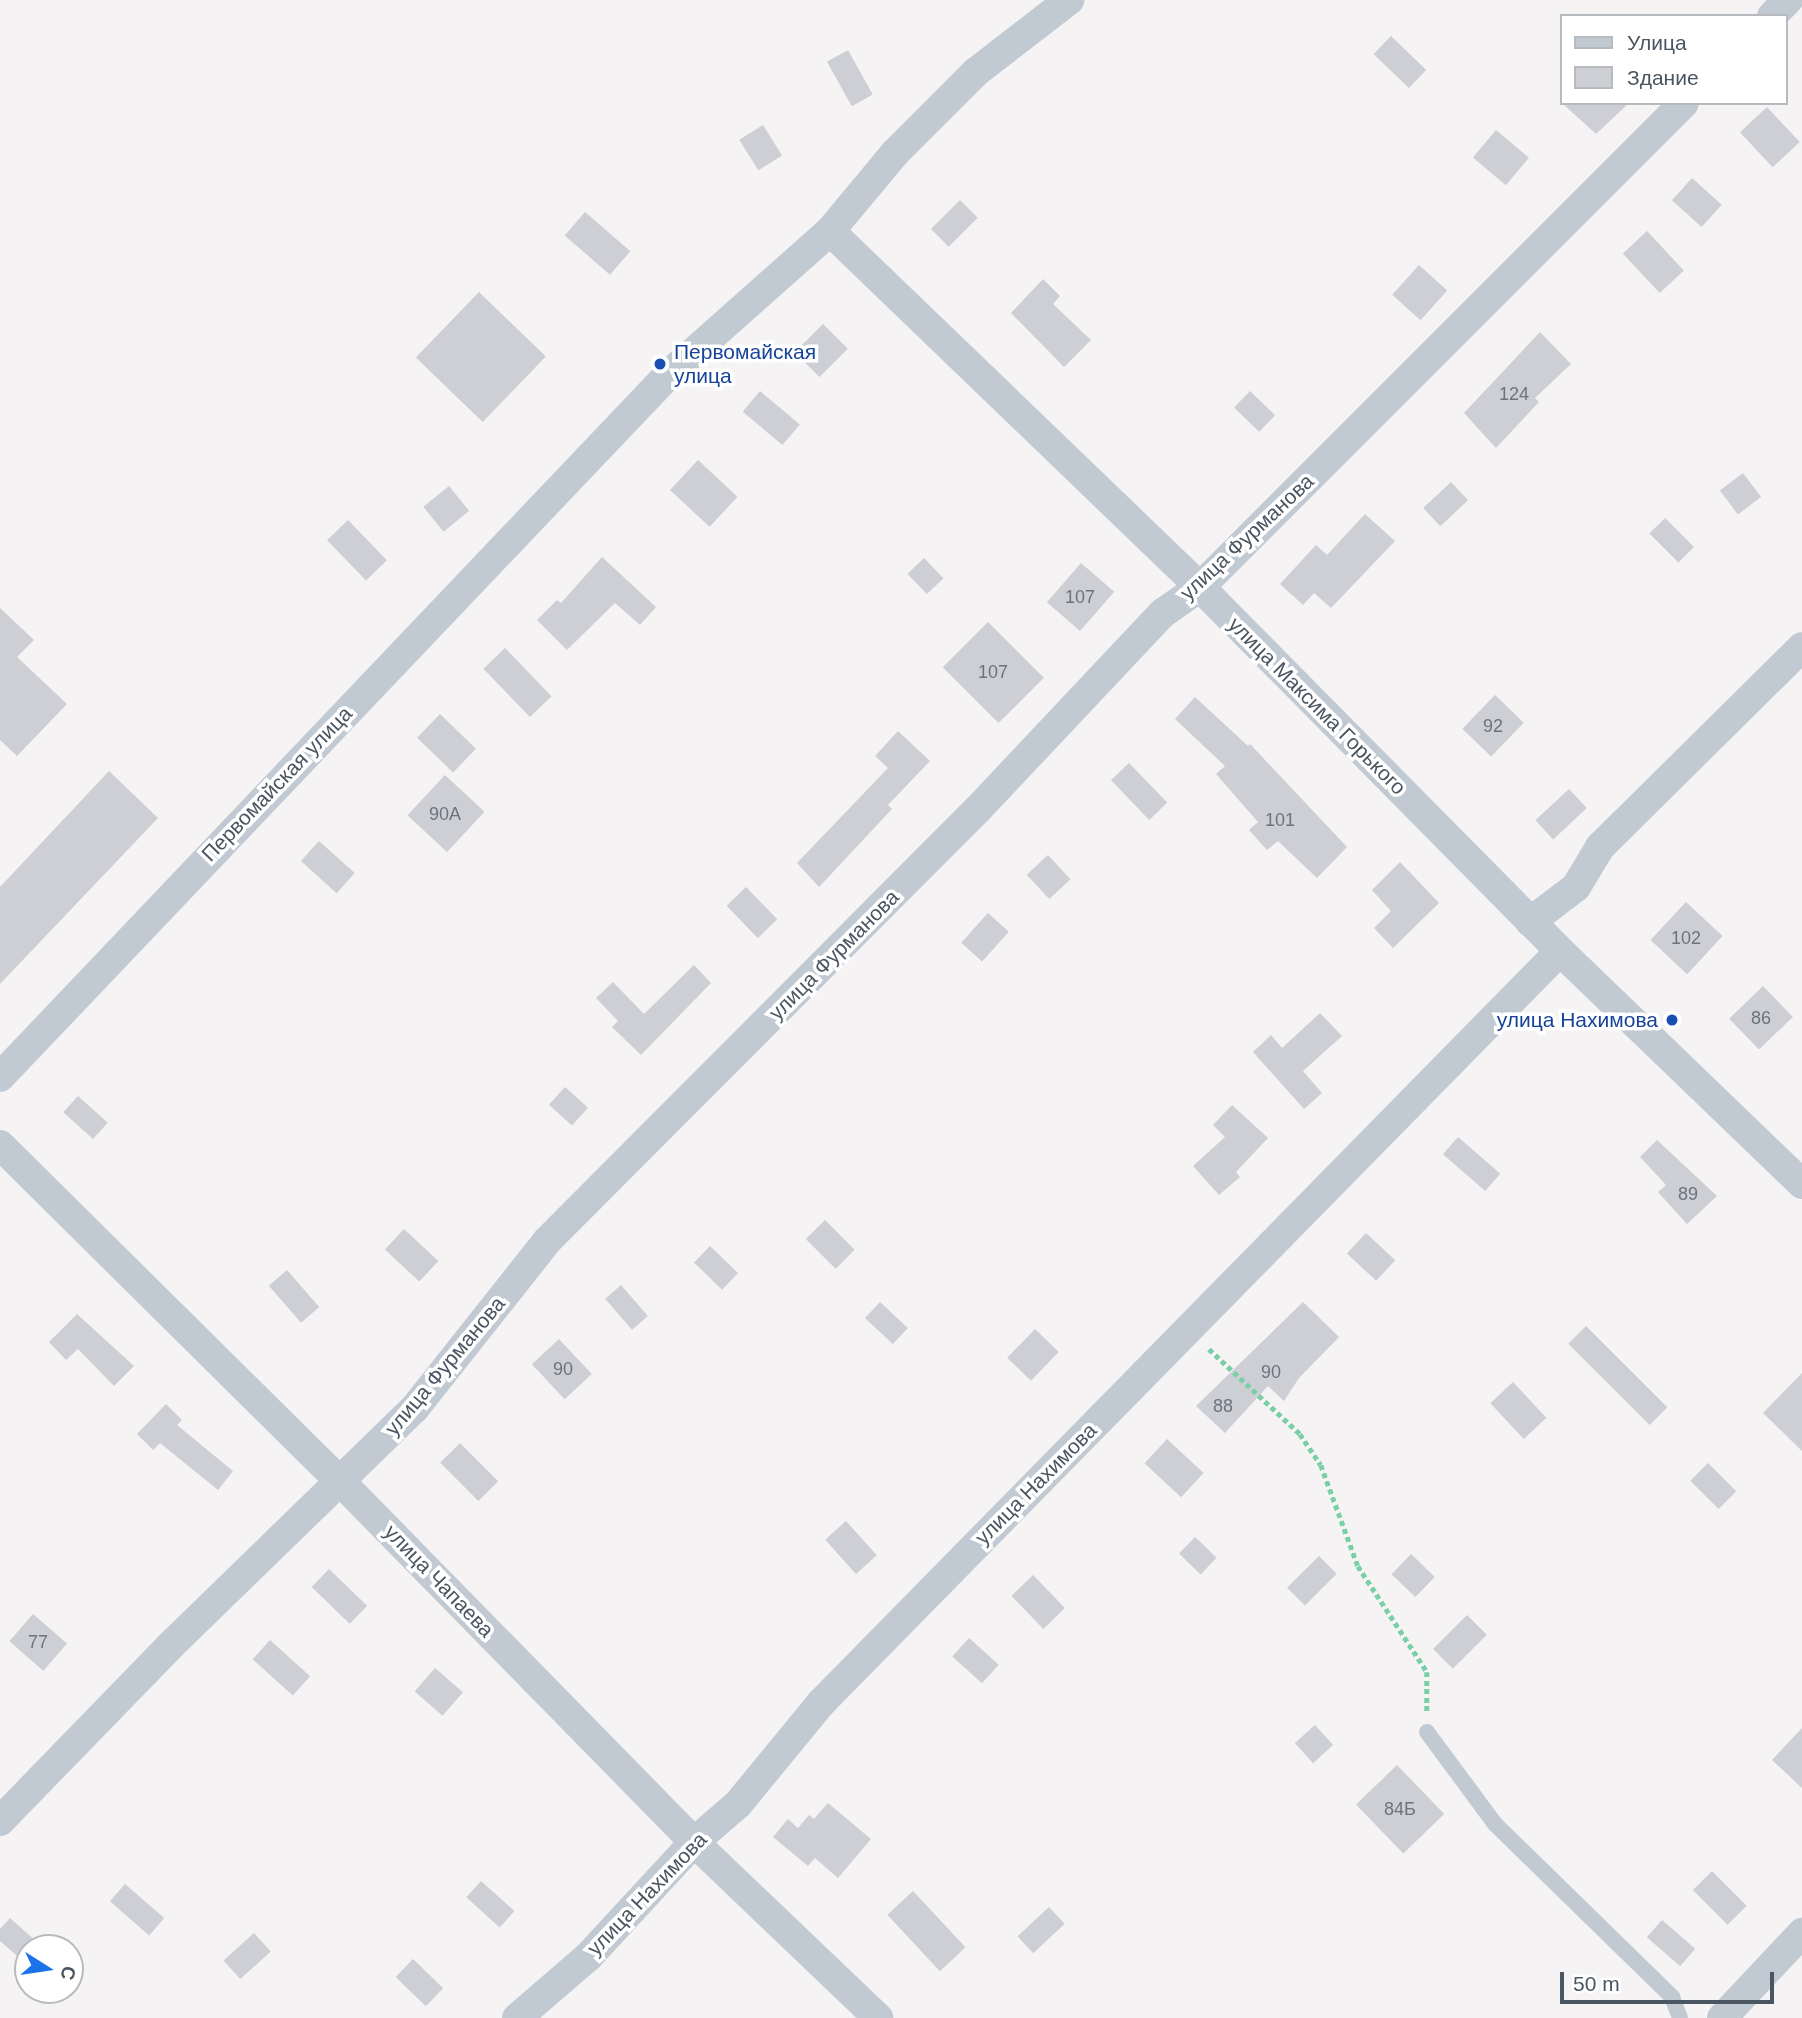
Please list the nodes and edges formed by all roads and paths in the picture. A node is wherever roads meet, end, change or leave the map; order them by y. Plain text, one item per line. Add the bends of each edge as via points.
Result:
1 (1069, 0) edge
2 (1788, 0) edge
3 (1774, 14) edge
4 (1682, 105) edge
5 (830, 232) junction
6 (1200, 587) junction
7 (1802, 647) edge
8 (1531, 922) junction
9 (1560, 951) junction
10 (0, 1077) edge
11 (0, 1145) edge
12 (1802, 1184) edge
13 (1188, 1330) junction
14 (342, 1483) junction
15 (1427, 1732) joint
16 (0, 1821) edge
17 (694, 1842) junction
18 (1802, 1933) edge
19 (517, 2018) edge
20 (878, 2018) edge
21 (1680, 2018) edge
22 (1722, 2018) edge

1 - 5 street, Первомайская улица via 976,72 895,153
2 - 3 street
4 - 6 street, улица Фурманова
5 - 6 street, улица Максима Горького
5 - 10 street, Первомайская улица via 669,374
6 - 8 street, улица Максима Горького
6 - 14 street, улица Фурманова via 1163,613 978,809 547,1241 414,1409
7 - 8 street via 1600,847 1576,887
8 - 9 street, улица Максима Горького
9 - 12 street, улица Максима Горького
9 - 13 street, улица Нахимова
11 - 14 street, улица Чапаева
13 - 15 path via 1300,1434 1321,1465 1357,1566 1427,1672
13 - 17 street, улица Нахимова via 821,1703 738,1804
14 - 16 street, улица Фурманова via 169,1647
14 - 17 street, улица Чапаева
15 - 21 lane via 1495,1824 1672,1997
17 - 19 street, улица Нахимова via 588,1956
17 - 20 street, улица Чапаева
18 - 22 street

